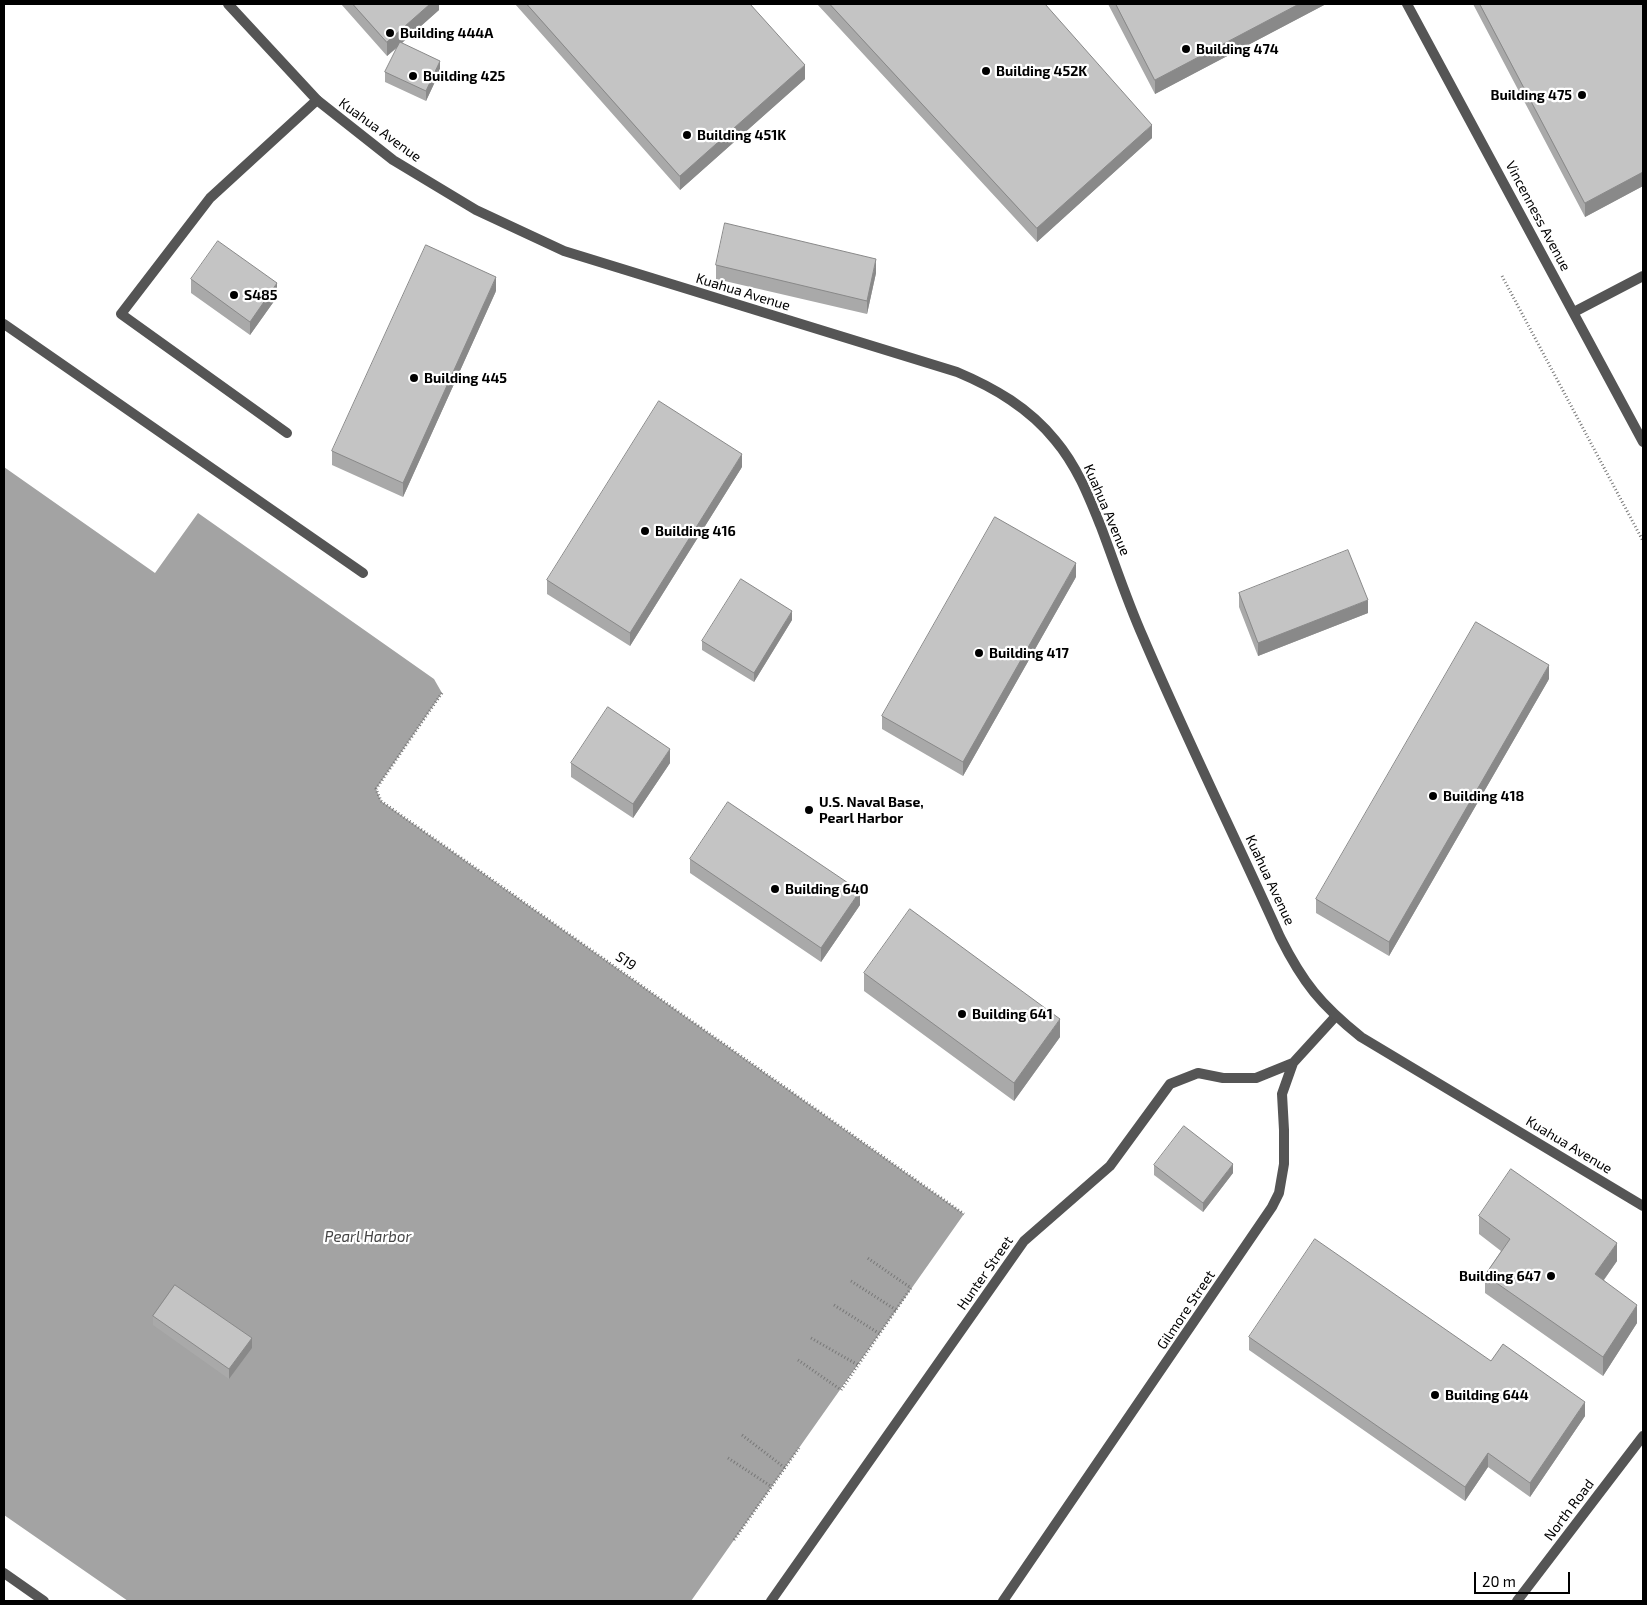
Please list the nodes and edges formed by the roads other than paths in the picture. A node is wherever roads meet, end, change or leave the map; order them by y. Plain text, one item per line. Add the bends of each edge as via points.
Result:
1 (228, 4) edge
2 (1407, 4) edge
3 (316, 100) junction
4 (1643, 276) edge
5 (1574, 312) junction
6 (4, 324) edge
7 (287, 433) dead end
8 (1643, 442) edge
9 (363, 573) dead end
10 (1335, 1017) junction
11 (1293, 1063) junction
12 (1643, 1206) edge
13 (1643, 1436) edge
14 (4, 1573) edge
15 (44, 1601) edge
16 (771, 1601) edge
17 (1003, 1601) edge
18 (1517, 1601) edge

1 - 3 street, Kuahua Avenue
2 - 5 street, Vincenness Avenue
3 - 7 street via 210,198 121,314
3 - 10 street, Kuahua Avenue via 393,160 476,210 564,251 957,372 1011,399 1035,418 1074,466 1142,636 1295,966
4 - 5 street
5 - 8 street, Vincenness Avenue
6 - 9 street
10 - 11 street, Gilmore Street
10 - 12 street, Kuahua Avenue via 1388,1054
11 - 16 street, Hunter Street via 1256,1078 1223,1078 1198,1073 1170,1084 1110,1166 1024,1241
11 - 17 street, Gilmore Street via 1282,1094 1284,1164 1279,1193 1272,1207
13 - 18 street, North Road
14 - 15 street

